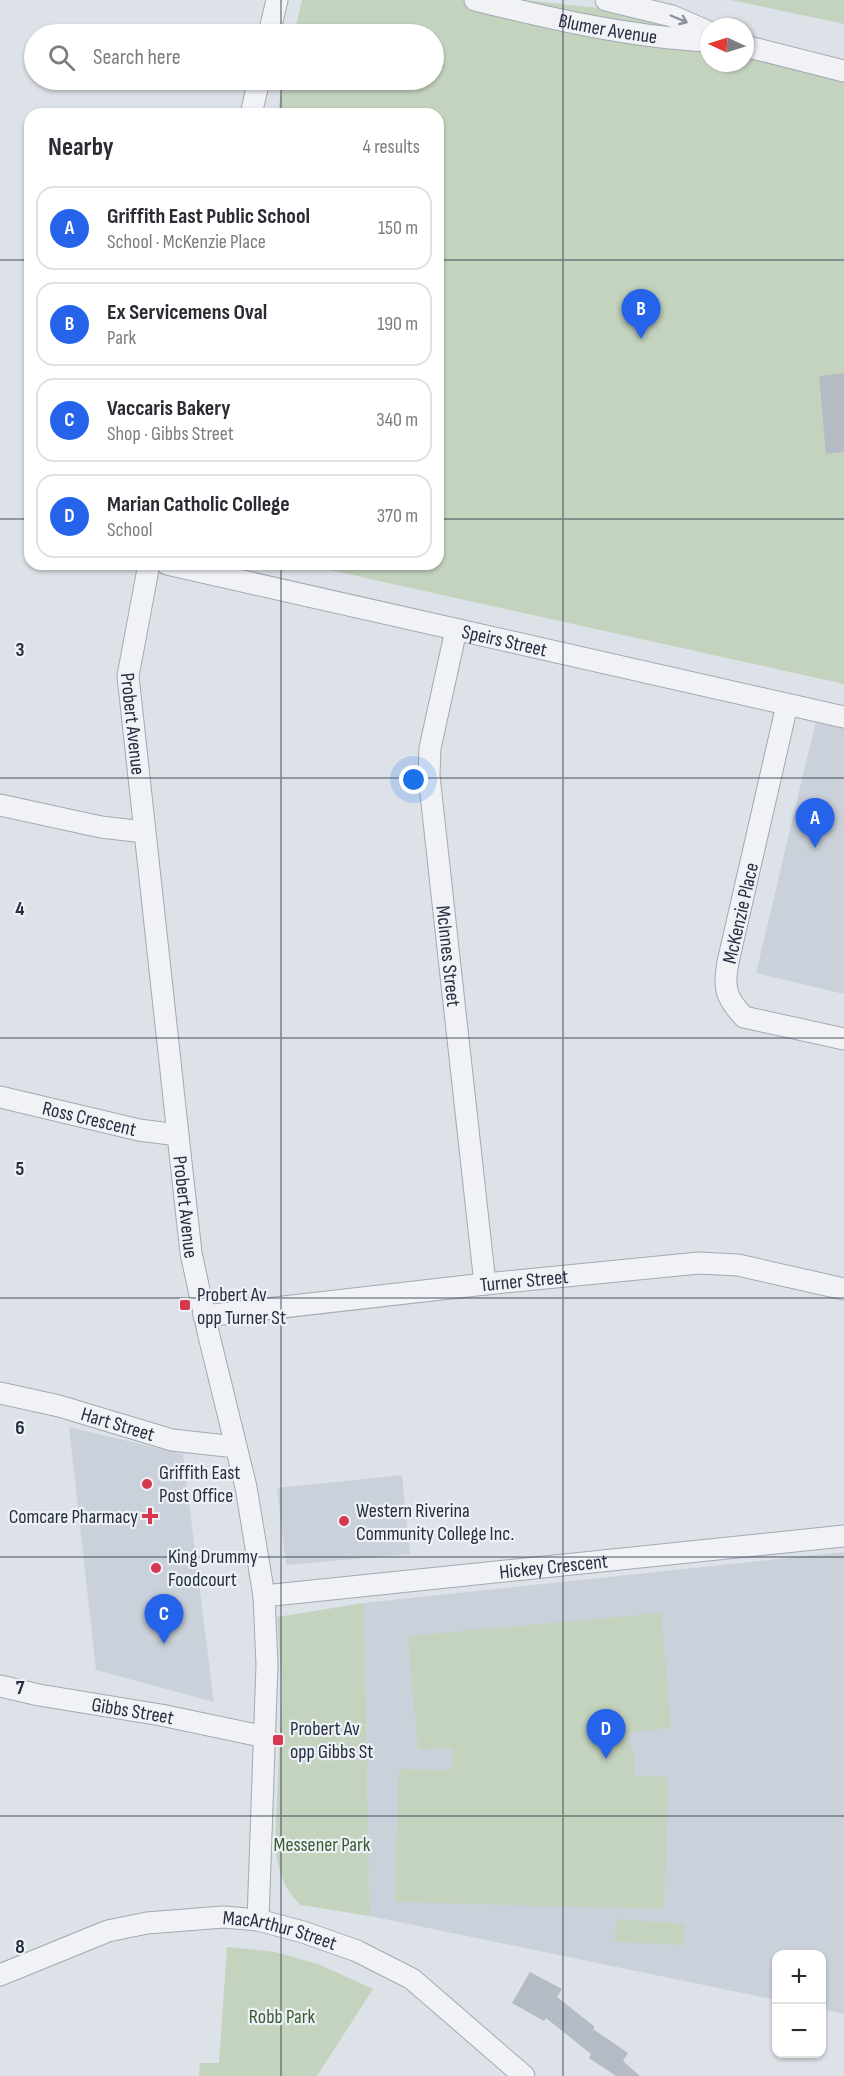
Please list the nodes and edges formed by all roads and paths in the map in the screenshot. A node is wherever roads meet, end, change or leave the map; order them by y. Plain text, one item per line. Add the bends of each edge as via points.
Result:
1 (277, 0) edge
2 (475, 0) edge
3 (606, 0) edge
4 (533, 7) edge
5 (271, 24) edge
6 (700, 28) edge
7 (700, 41) edge
8 (754, 48) edge
9 (844, 70) edge
10 (257, 90) edge
11 (252, 108) edge
12 (148, 570) edge
13 (193, 570) edge
14 (456, 630) junction
15 (787, 705) junction
16 (844, 717) edge
17 (0, 804) edge
18 (144, 832) junction
19 (844, 1039) edge
20 (0, 1097) edge
21 (178, 1135) junction
22 (485, 1284) junction
23 (844, 1289) edge
24 (204, 1316) junction
25 (0, 1393) edge
26 (236, 1447) junction
27 (844, 1536) edge
28 (264, 1596) junction
29 (0, 1686) edge
30 (266, 1737) junction
31 (258, 1920) junction
32 (0, 1975) edge
33 (524, 2076) edge

1 - 5 street
2 - 4 street, Blumer Avenue
3 -> 6 street, Blumer Avenue via 672,16
4 - 7 street, Blumer Avenue via 666,39
8 - 9 street
10 - 11 street
12 - 18 street, Probert Avenue via 128,676
13 - 14 street, Speirs Street
14 - 15 street, Speirs Street
14 - 22 street, McInnes Street via 430,748 429,776
15 - 16 street, Speirs Street
15 - 19 street, McKenzie Place via 728,962 727,993 744,1017
17 - 18 street via 101,827
18 - 21 street, Probert Avenue
20 - 21 street, Ross Crescent via 139,1130
21 - 24 street, Probert Avenue via 191,1253
22 - 23 street, Turner Street via 699,1263 738,1265
22 - 24 street, Turner Street
24 - 26 street, Probert Avenue
25 - 26 street, Hart Street via 59,1406 172,1440
26 - 28 street, Probert Avenue
27 - 28 street, Hickey Crescent
28 - 30 street, Probert Avenue
29 - 30 street, Gibbs Street
30 - 31 street, Probert Avenue
31 - 32 street, MacArthur Street via 223,1917 147,1923 108,1931
31 - 33 street, MacArthur Street via 357,1951 412,1980

